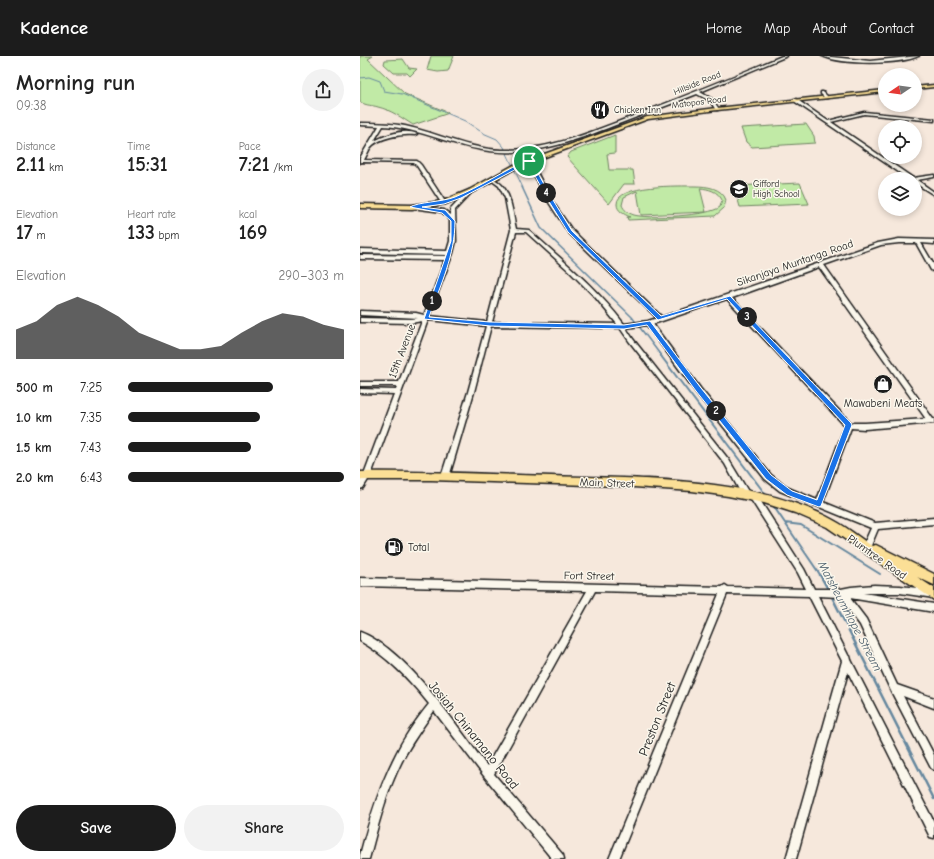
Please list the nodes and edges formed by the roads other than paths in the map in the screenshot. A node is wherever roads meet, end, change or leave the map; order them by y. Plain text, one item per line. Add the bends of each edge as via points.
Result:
1 (785, 56) edge
2 (824, 56) edge
3 (917, 56) edge
4 (934, 86) edge
5 (922, 87) edge
6 (697, 92) junction
7 (878, 92) edge
8 (822, 93) dead end
9 (826, 97) junction
10 (795, 100) junction
11 (717, 109) junction
12 (934, 120) edge
13 (828, 122) junction
14 (360, 124) edge
15 (382, 124) junction
16 (435, 137) junction
17 (368, 147) junction
18 (360, 161) edge
19 (529, 161) junction
20 (902, 172) edge
21 (934, 176) edge
22 (922, 178) edge
23 (493, 180) junction
24 (922, 186) edge
25 (471, 191) junction
26 (934, 194) edge
27 (460, 197) junction
28 (442, 200) junction
29 (360, 202) edge
30 (360, 206) edge
31 (412, 207) junction
32 (453, 221) junction
33 (514, 230) junction
34 (918, 241) junction
35 (934, 242) edge
36 (360, 251) edge
37 (449, 255) junction
38 (360, 257) edge
39 (820, 264) junction
40 (934, 270) edge
41 (728, 297) junction
42 (360, 313) edge
43 (426, 318) junction
44 (660, 318) junction
45 (360, 320) edge
46 (646, 323) junction
47 (490, 324) junction
48 (626, 327) junction
49 (360, 384) edge
50 (401, 384) junction
51 (360, 391) edge
52 (398, 392) junction
53 (932, 420) edge
54 (849, 425) junction
55 (363, 476) edge
56 (445, 477) junction
57 (360, 486) edge
58 (754, 497) junction
59 (819, 504) junction
60 (934, 521) edge
61 (875, 526) junction
62 (844, 534) junction
63 (868, 546) junction
64 (934, 580) edge
65 (360, 582) edge
66 (593, 587) junction
67 (725, 589) junction
68 (815, 592) junction
69 (839, 593) junction
70 (933, 595) edge
71 (934, 608) edge
72 (360, 636) edge
73 (847, 659) junction
74 (894, 688) junction
75 (934, 703) edge
76 (434, 704) junction
77 (934, 765) edge
78 (488, 774) junction
79 (934, 834) edge
80 (364, 859) edge
81 (559, 859) edge
82 (614, 859) edge
83 (791, 859) edge

1 - 6 street, Hillside Road
2 - 3 street via 881,62
4 - 5 main road
6 - 11 street via 711,100
6 - 16 street, Hillside Road via 566,143 502,152 479,149
7 - 9 main road, Matopos Road
8 - 9 street
9 - 10 main road, Matopos Road
10 - 11 main road, Matopos Road
10 - 13 street
11 - 19 main road, Matopos Road via 641,120
12 - 13 street via 871,113
13 - 20 street
14 - 15 street, Hillside Road
15 - 16 street, Hillside Road
15 - 17 street
16 - 17 street via 397,133 379,139
17 - 18 street
18 - 28 street via 412,162 419,165
19 - 23 main road, Matopos Road
19 - 44 street via 570,231
21 - 22 street
23 - 25 main road, Matopos Road
23 - 33 street via 505,191
24 - 26 street
25 - 27 main road, Matopos Road
25 - 32 street, 15th Avenue via 453,210
27 - 28 main road
27 - 31 main road via 444,203
28 - 29 main road
30 - 31 main road
31 - 32 street via 444,211
32 - 37 street, 15th Avenue via 453,241
33 - 47 street
33 - 48 street via 527,231 594,293
34 - 35 street, Sikanjaya Muntanga Road
34 - 39 street, Sikanjaya Muntanga Road via 890,242
34 - 40 street
36 - 37 street
37 - 38 street
37 - 43 street, 15th Avenue
39 - 41 street, Sikanjaya Muntanga Road
39 - 53 street
41 - 44 street, Sikanjaya Muntanga Road
41 - 54 street
42 - 43 street via 416,314
43 - 45 street via 411,321
43 - 47 street, Sikanjaya Muntanga Road
43 - 50 street, 15th Avenue
44 - 46 street, Sikanjaya Muntanga Road
46 - 48 street, Sikanjaya Muntanga Road
46 - 59 street via 768,477 790,493
47 - 48 street, Sikanjaya Muntanga Road
47 - 56 street
48 - 58 street via 631,340
49 - 50 street
50 - 52 street, 15th Avenue
51 - 52 street
52 - 55 street, 15th Avenue
53 - 54 street
54 - 59 street
55 - 56 highway, Main Street
55 - 57 street, 15th Avenue
56 - 58 highway, Main Street via 690,486
58 - 62 highway, Main Street via 814,516
58 - 68 street
59 - 61 street
60 - 61 street
61 - 63 street
62 - 63 highway, Plumtree Road
62 - 70 highway, Plumtree Road
63 - 64 highway, Plumtree Road
65 - 66 street, Fort Street
66 - 67 street, Fort Street
66 - 78 street
67 - 68 street, Fort Street
67 - 82 street, Preston Street
68 - 69 street, Fort Street
68 - 73 street
69 - 70 street via 866,590
69 - 71 street
69 - 74 street via 863,622
72 - 76 street, Josiah Chinamano Road via 387,655
73 - 79 street
73 - 83 street
74 - 75 street
74 - 77 street
76 - 78 street, Josiah Chinamano Road
76 - 80 street via 409,737 386,782
78 - 81 street, Josiah Chinamano Road

